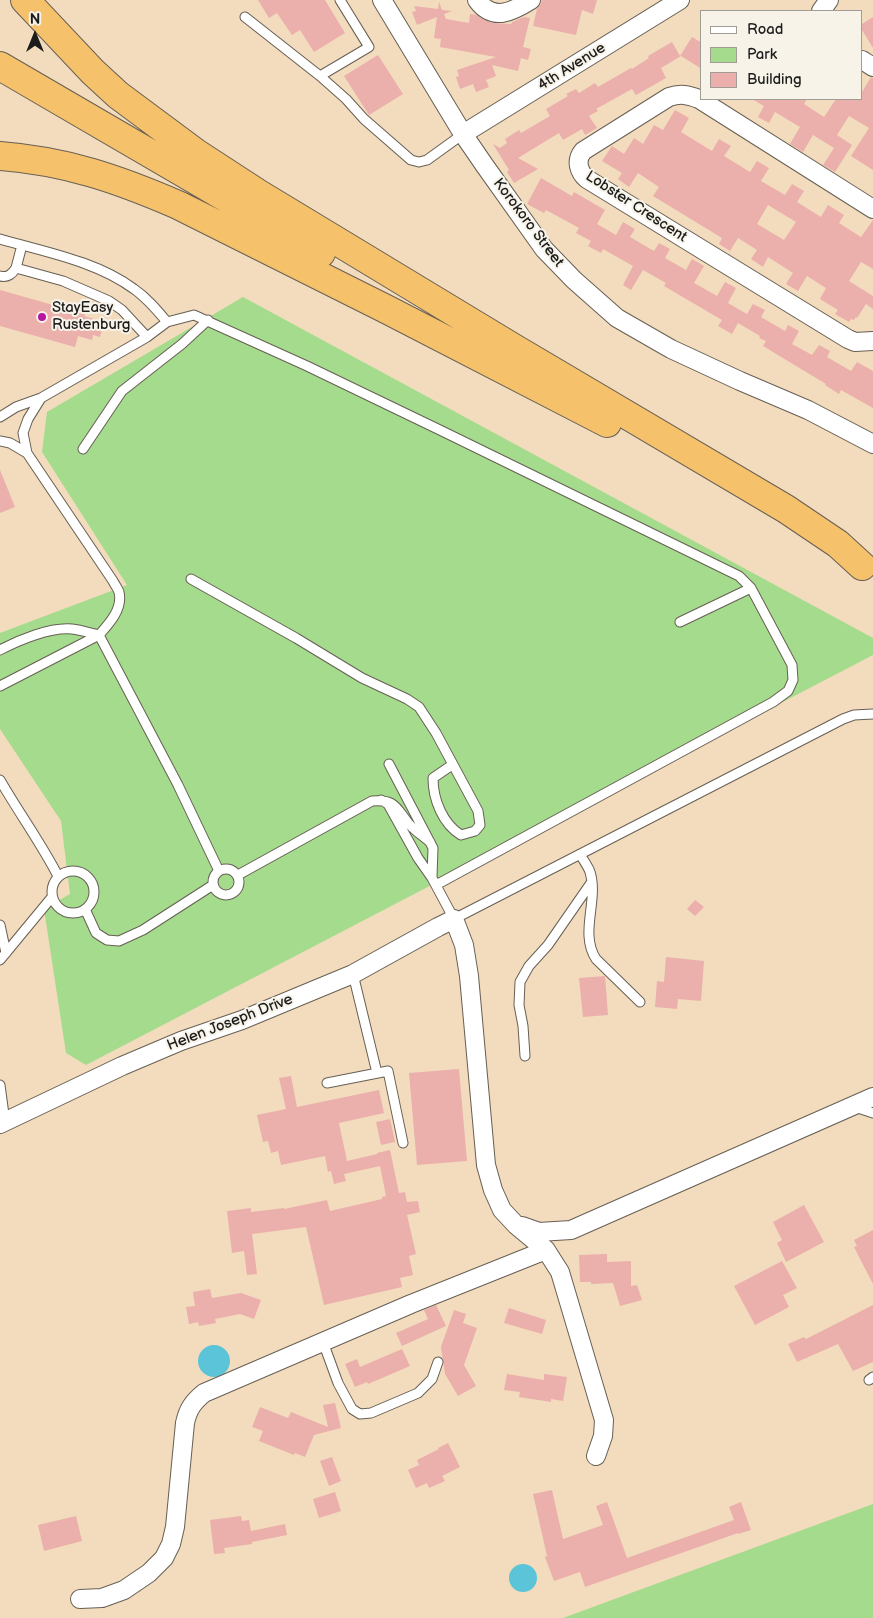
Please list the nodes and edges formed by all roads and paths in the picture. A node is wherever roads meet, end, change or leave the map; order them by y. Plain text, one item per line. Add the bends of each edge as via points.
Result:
1 (25, 0) edge
2 (340, 0) edge
3 (382, 0) edge
4 (477, 0) edge
5 (531, 0) edge
6 (680, 0) edge
7 (830, 0) edge
8 (822, 10) edge
9 (245, 17) dead end
10 (0, 66) edge
11 (320, 76) junction
12 (700, 100) edge
13 (701, 100) edge
14 (463, 134) junction
15 (0, 156) edge
16 (873, 209) edge
17 (0, 239) edge
18 (22, 245) junction
19 (16, 268) junction
20 (0, 276) edge
21 (208, 320) junction
22 (167, 322) junction
23 (147, 337) junction
24 (873, 341) edge
25 (41, 398) junction
26 (0, 417) edge
27 (0, 441) edge
28 (873, 444) edge
29 (663, 447) junction
30 (83, 449) dead end
31 (26, 453) junction
32 (868, 569) edge
33 (191, 579) dead end
34 (751, 588) junction
35 (680, 622) dead end
36 (99, 634) junction
37 (0, 650) edge
38 (0, 686) edge
39 (873, 714) edge
40 (389, 764) dead end
41 (452, 764) junction
42 (0, 780) edge
43 (381, 800) junction
44 (430, 842) junction
45 (580, 854) junction
46 (219, 871) junction
47 (238, 875) junction
48 (58, 876) junction
49 (434, 882) junction
50 (591, 883) junction
51 (213, 885) junction
52 (52, 897) junction
53 (85, 909) junction
54 (454, 920) junction
55 (0, 925) edge
56 (3, 957) edge
57 (353, 974) junction
58 (640, 1002) dead end
59 (525, 1056) dead end
60 (377, 1073) junction
61 (327, 1083) dead end
62 (0, 1085) edge
63 (873, 1098) edge
64 (852, 1106) junction
65 (873, 1113) edge
66 (2, 1123) edge
67 (403, 1143) dead end
68 (516, 1225) junction
69 (546, 1250) junction
70 (323, 1342) junction
71 (438, 1362) dead end
72 (596, 1456) dead end
73 (80, 1599) dead end

1 - 32 highway via 112,89 196,153 504,342 786,509
2 - 11 lane via 369,47
3 - 14 street, Korokoro Street
4 - 5 street via 491,13 502,13
6 - 14 street, 4th Avenue
7 - 8 street
9 - 11 lane
10 - 29 highway
11 - 14 lane via 411,160 428,160
12 - 24 street, Lobster Crescent via 687,94 669,97 584,151 579,160 582,174 848,339
13 - 16 street, Lobster Crescent
14 - 28 street, Korokoro Street via 544,249 617,318 671,349 808,410
15 - 29 highway via 70,166 109,177 178,205 601,420
17 - 18 lane
18 - 19 lane
18 - 22 lane via 106,273 134,288
19 - 20 lane via 12,274
19 - 23 lane via 63,281 109,301
21 - 22 lane via 194,315
21 - 30 lane via 122,391
21 - 34 lane via 739,576
22 - 23 lane
23 - 25 lane
25 - 26 lane
25 - 31 lane via 23,433
27 - 31 lane
29 - 32 highway
31 - 36 lane via 119,592 119,603 112,621
33 - 41 lane via 362,678 419,707
34 - 35 lane
34 - 49 lane via 792,665 793,680 788,691 773,702
36 - 37 lane via 70,629 40,633
36 - 38 lane
36 - 46 lane
39 - 45 lane via 842,719
40 - 44 lane
41 - 41 lane via 478,812 480,825 475,831 461,835 452,829 433,792 433,778
42 - 48 lane
43 - 44 lane via 396,806 410,825
43 - 47 lane via 372,801
43 - 49 lane via 388,804
44 - 49 lane
45 - 50 lane via 590,872
45 - 54 lane
46 - 47 lane via 229,869
46 - 51 lane
47 - 51 lane via 237,890 228,896 218,894
48 - 52 lane via 53,884
48 - 53 lane via 74,870 87,875 95,892
49 - 54 lane
50 - 58 lane via 593,953
50 - 59 lane via 520,982 519,1005
51 - 53 lane via 143,930 119,941 107,940 96,933
52 - 53 lane via 66,912
52 - 56 lane
54 - 57 street, Helen Joseph Drive
54 - 68 street via 464,945 469,976 486,1165 502,1210
55 - 56 lane
57 - 60 lane
57 - 66 street, Helen Joseph Drive via 242,1020 182,1040
60 - 61 lane
60 - 67 lane via 388,1071
62 - 66 lane, Helen Joseph Drive
63 - 64 street
64 - 65 lane
64 - 68 street via 571,1230 540,1232
68 - 69 street
69 - 70 street
69 - 72 street via 560,1272 604,1420
70 - 71 lane via 338,1383 352,1409 360,1414 371,1413 418,1393 432,1379
70 - 73 street via 204,1393 194,1401 185,1423 175,1527 164,1558 124,1590 102,1598

